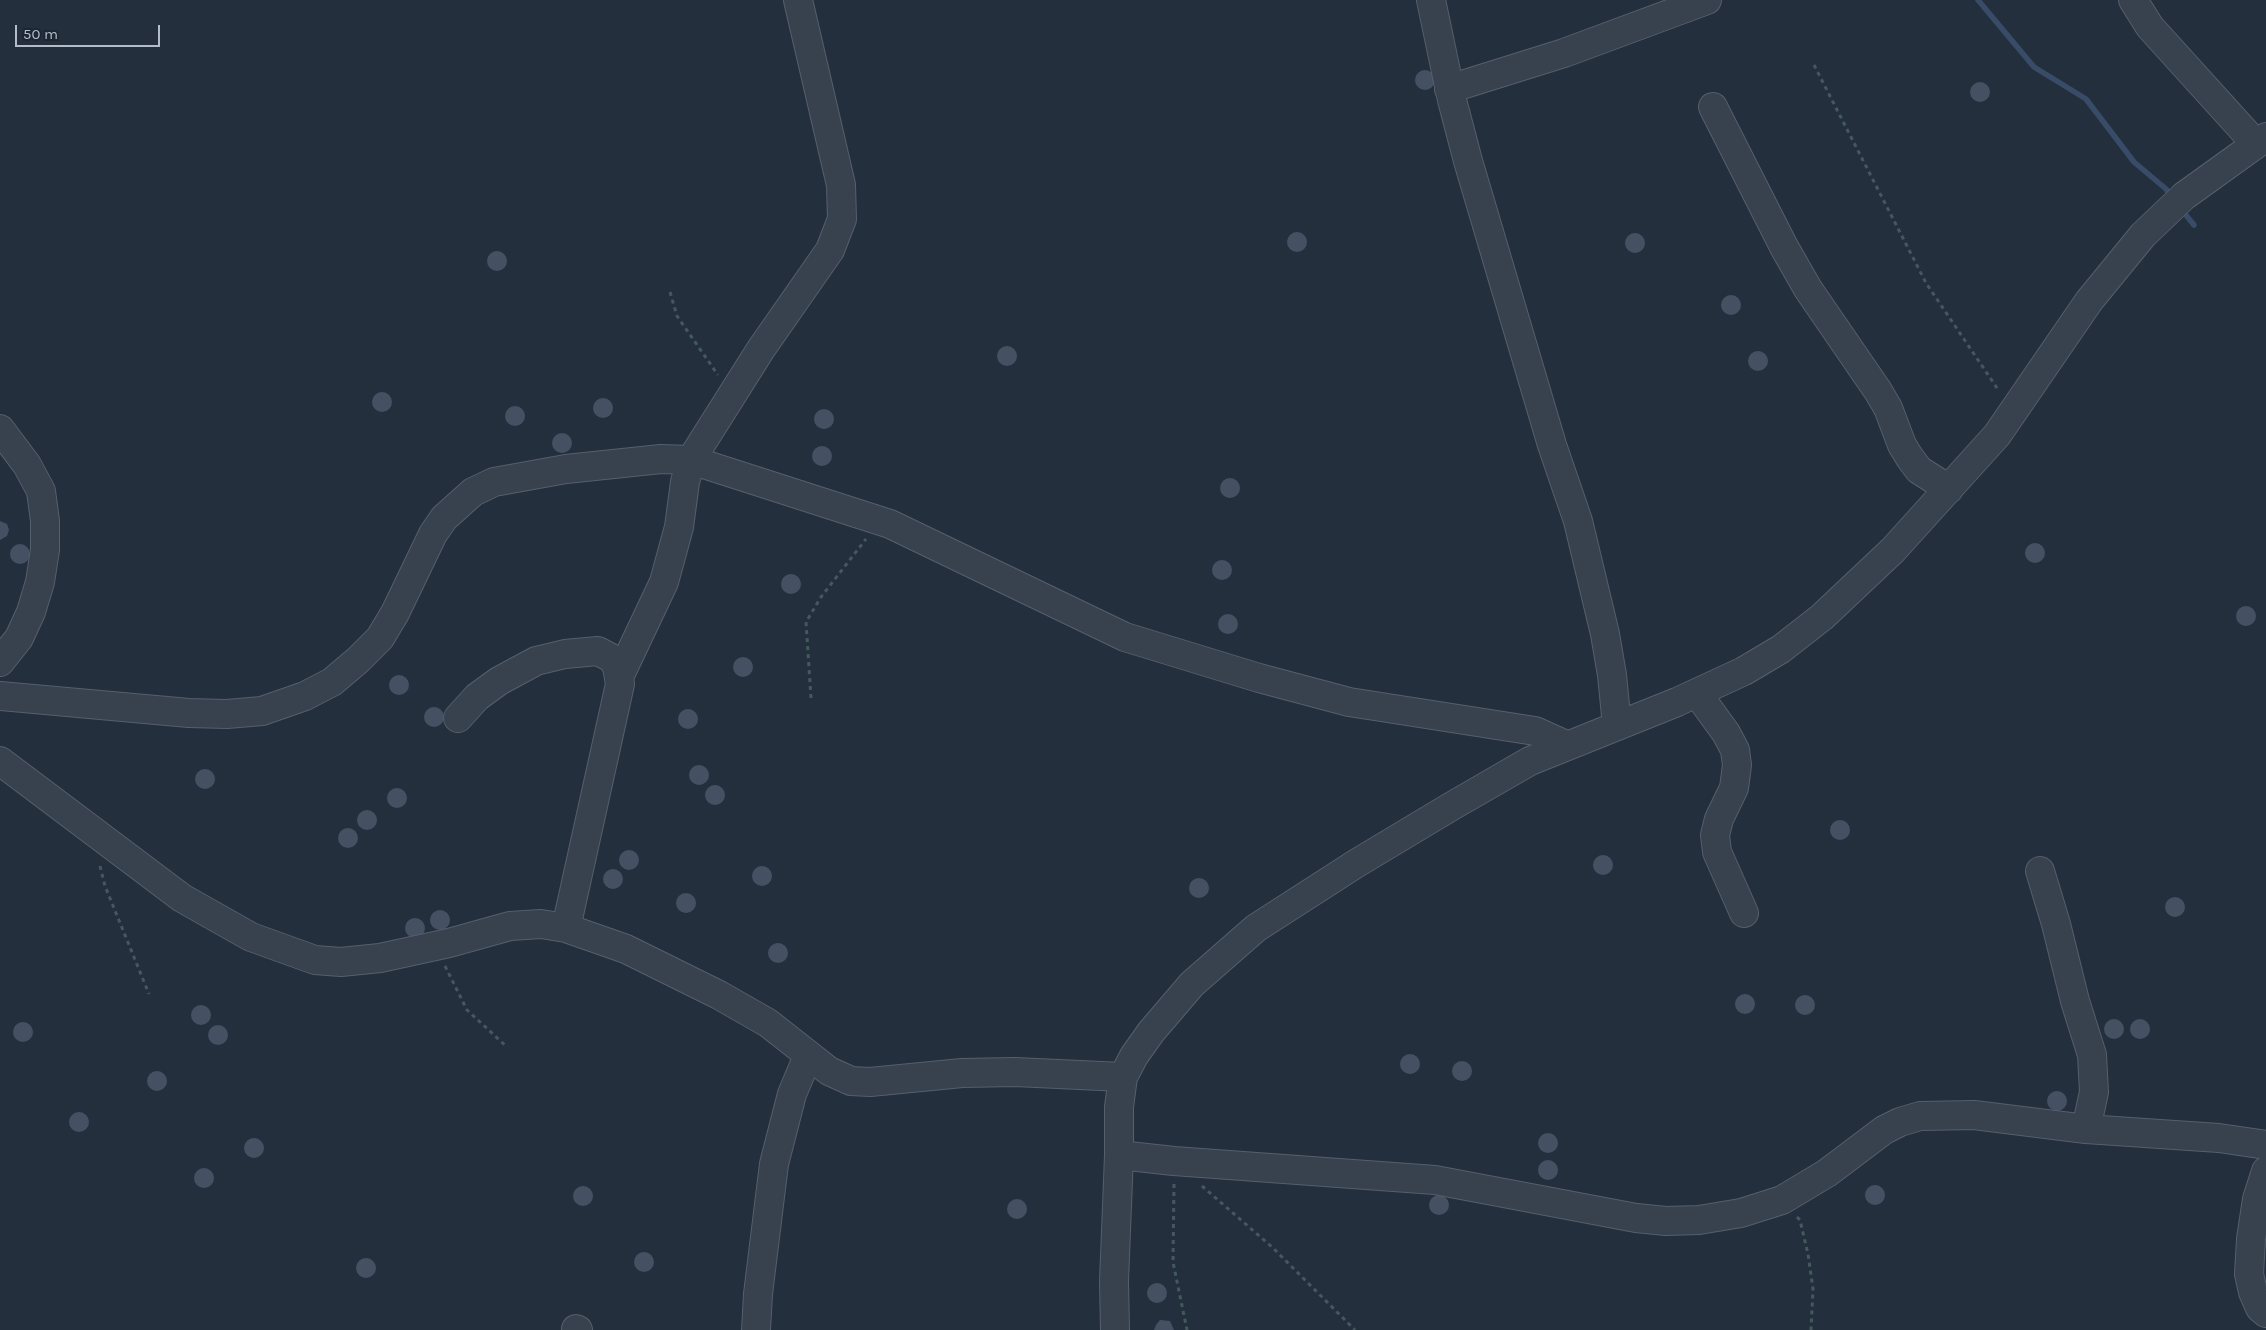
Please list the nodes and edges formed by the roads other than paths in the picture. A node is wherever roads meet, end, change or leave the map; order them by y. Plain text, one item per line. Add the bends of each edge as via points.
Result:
1 (798, 0) edge
2 (1431, 0) edge
3 (1707, 0) edge
4 (2133, 0) edge
5 (1450, 89) junction
6 (1713, 107) dead end
7 (2261, 140) edge
8 (0, 430) edge
9 (691, 460) junction
10 (1949, 489) junction
11 (0, 662) edge
12 (620, 675) junction
13 (1698, 692) junction
14 (0, 696) edge
15 (458, 718) dead end
16 (1617, 726) junction
17 (1566, 745) junction
18 (0, 761) edge
19 (2040, 871) dead end
20 (1744, 913) dead end
21 (566, 928) junction
22 (808, 1056) junction
23 (1123, 1077) junction
24 (2086, 1129) junction
25 (2266, 1145) edge
26 (1119, 1155) junction
27 (2266, 1171) edge
28 (2266, 1313) edge
29 (756, 1330) edge
30 (1115, 1330) edge

1 - 9 street via 841,186 842,219 830,250 760,349
2 - 5 street
3 - 5 street via 1564,53
4 - 7 street via 2150,27
5 - 16 street via 1504,284 1578,521 1605,634
6 - 10 street via 1784,247 1808,289 1878,391 1910,458 1920,470
7 - 10 street via 2162,214 2089,301 1997,435
8 - 11 street via 27,465 41,492 45,550 31,612 19,638
9 - 12 street via 679,527 664,582
9 - 14 street via 661,459 566,469 494,482 473,492 444,518 433,534 380,638 332,682 305,696 262,710 227,714
9 - 17 street via 880,520 936,544 1125,638 1349,702 1535,731
10 - 13 street via 1893,550 1822,617 1781,649 1744,671
12 - 15 street via 613,659 598,651 536,661 499,681
12 - 21 street
13 - 16 street
13 - 20 street via 1735,750 1734,788 1715,835 1717,852
16 - 17 street
17 - 23 street via 1530,761 1452,806 1256,928 1186,991 1139,1048
18 - 21 street via 182,898 251,937 315,960 341,962 380,958 510,926 528,924
19 - 24 street via 2092,1055 2094,1092
21 - 22 street via 626,950 719,995 768,1023
22 - 23 street via 838,1077 851,1081 1015,1072
22 - 29 street via 792,1094 774,1164
23 - 26 street
24 - 25 street via 2219,1138
24 - 26 street via 1974,1115 1920,1116 1884,1130 1827,1173 1782,1200 1742,1213 1666,1221 1435,1180
26 - 30 street
27 - 28 street via 2251,1239 2249,1274 2252,1292

